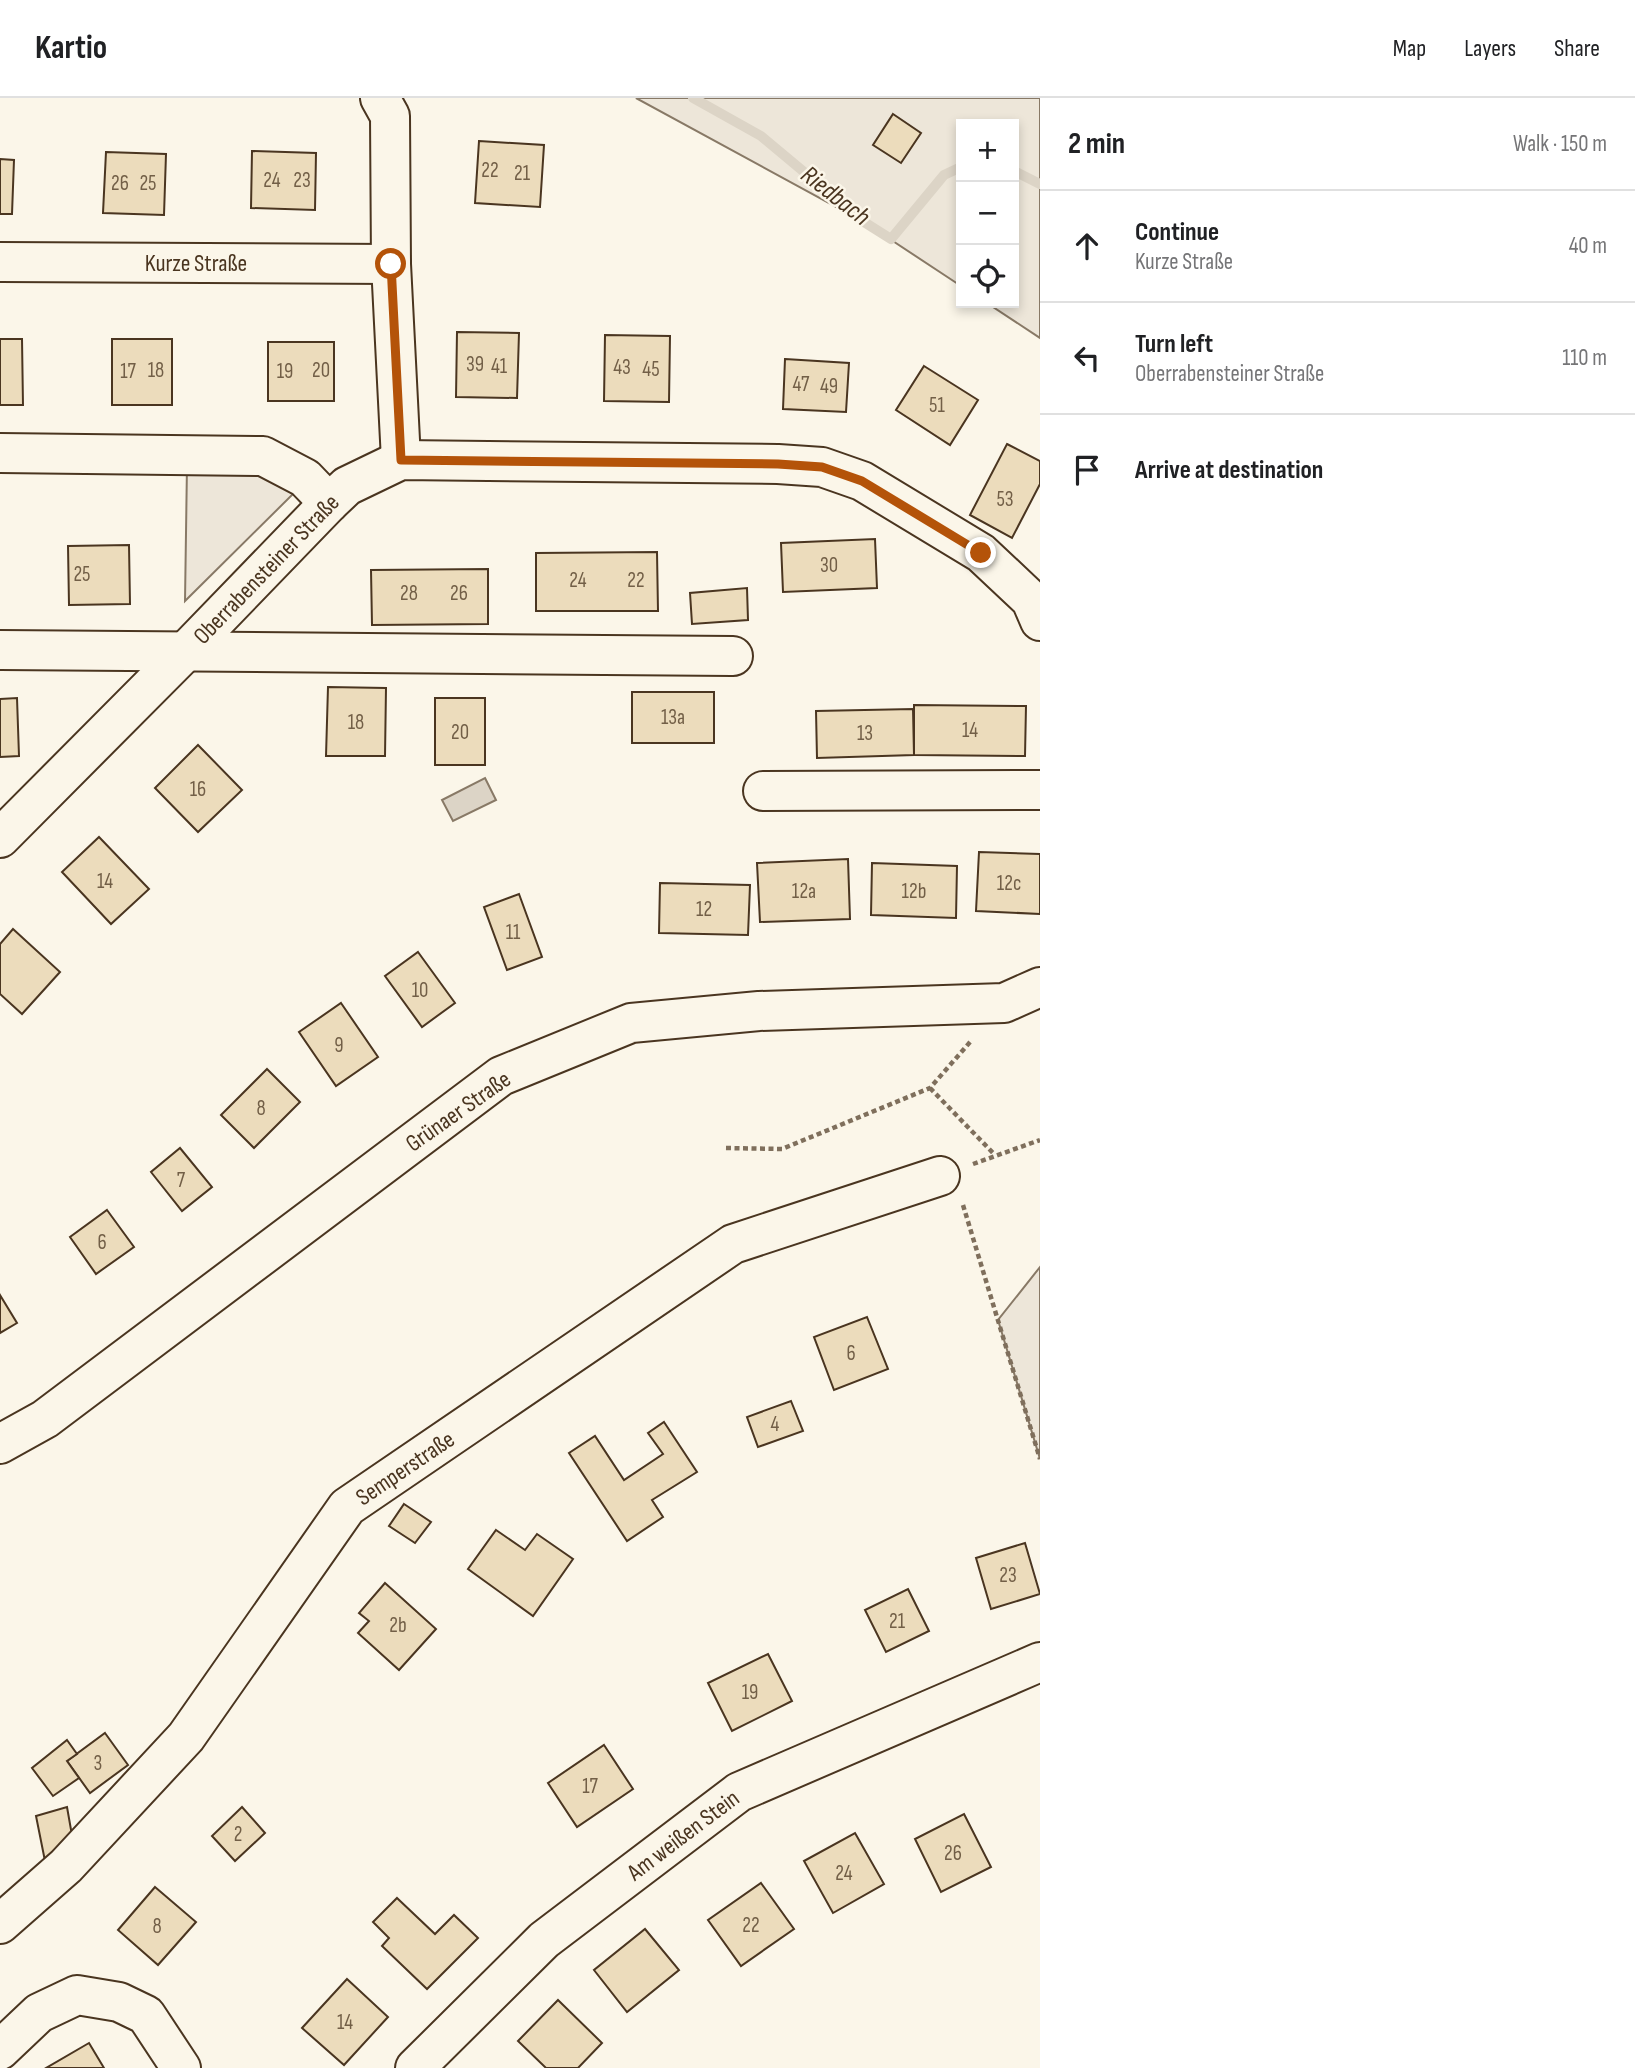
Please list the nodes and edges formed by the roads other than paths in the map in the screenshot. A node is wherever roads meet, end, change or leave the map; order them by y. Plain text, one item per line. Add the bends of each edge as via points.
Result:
1 (380, 98) edge
2 (0, 262) edge
3 (391, 264) junction
4 (0, 453) edge
5 (401, 460) junction
6 (329, 502) junction
7 (1040, 621) edge
8 (0, 650) edge
9 (186, 651) junction
10 (733, 656) dead end
11 (1040, 790) edge
12 (762, 791) dead end
13 (0, 838) edge
14 (1040, 987) edge
15 (951, 1188) road end
16 (0, 1444) edge
17 (1040, 1662) edge
18 (0, 1924) edge
19 (0, 2050) edge
20 (181, 2068) edge
21 (415, 2068) edge

1 - 3 street via 390,116
2 - 3 street, Kurze Straße
3 - 5 street
4 - 6 street via 263,456 305,478
5 - 6 street, Oberrabensteiner Straße via 347,486
5 - 7 street, Oberrabensteiner Straße via 822,467 862,481 981,553 1031,600
6 - 9 street, Oberrabensteiner Straße
8 - 9 street, Oberrabensteiner Straße
9 - 10 street, Oberrabensteiner Straße
9 - 13 street, Oberrabensteiner Straße
11 - 12 street
14 - 16 street, Grünaer Straße via 1004,1003 759,1011 631,1023 501,1076 45,1419
15 - 18 street, Semperstraße via 733,1244 347,1507 186,1737 66,1866
17 - 21 street, Am weißen Stein via 739,1792 544,1940
19 - 20 street via 39,2013 77,1995 119,2002 146,2015

